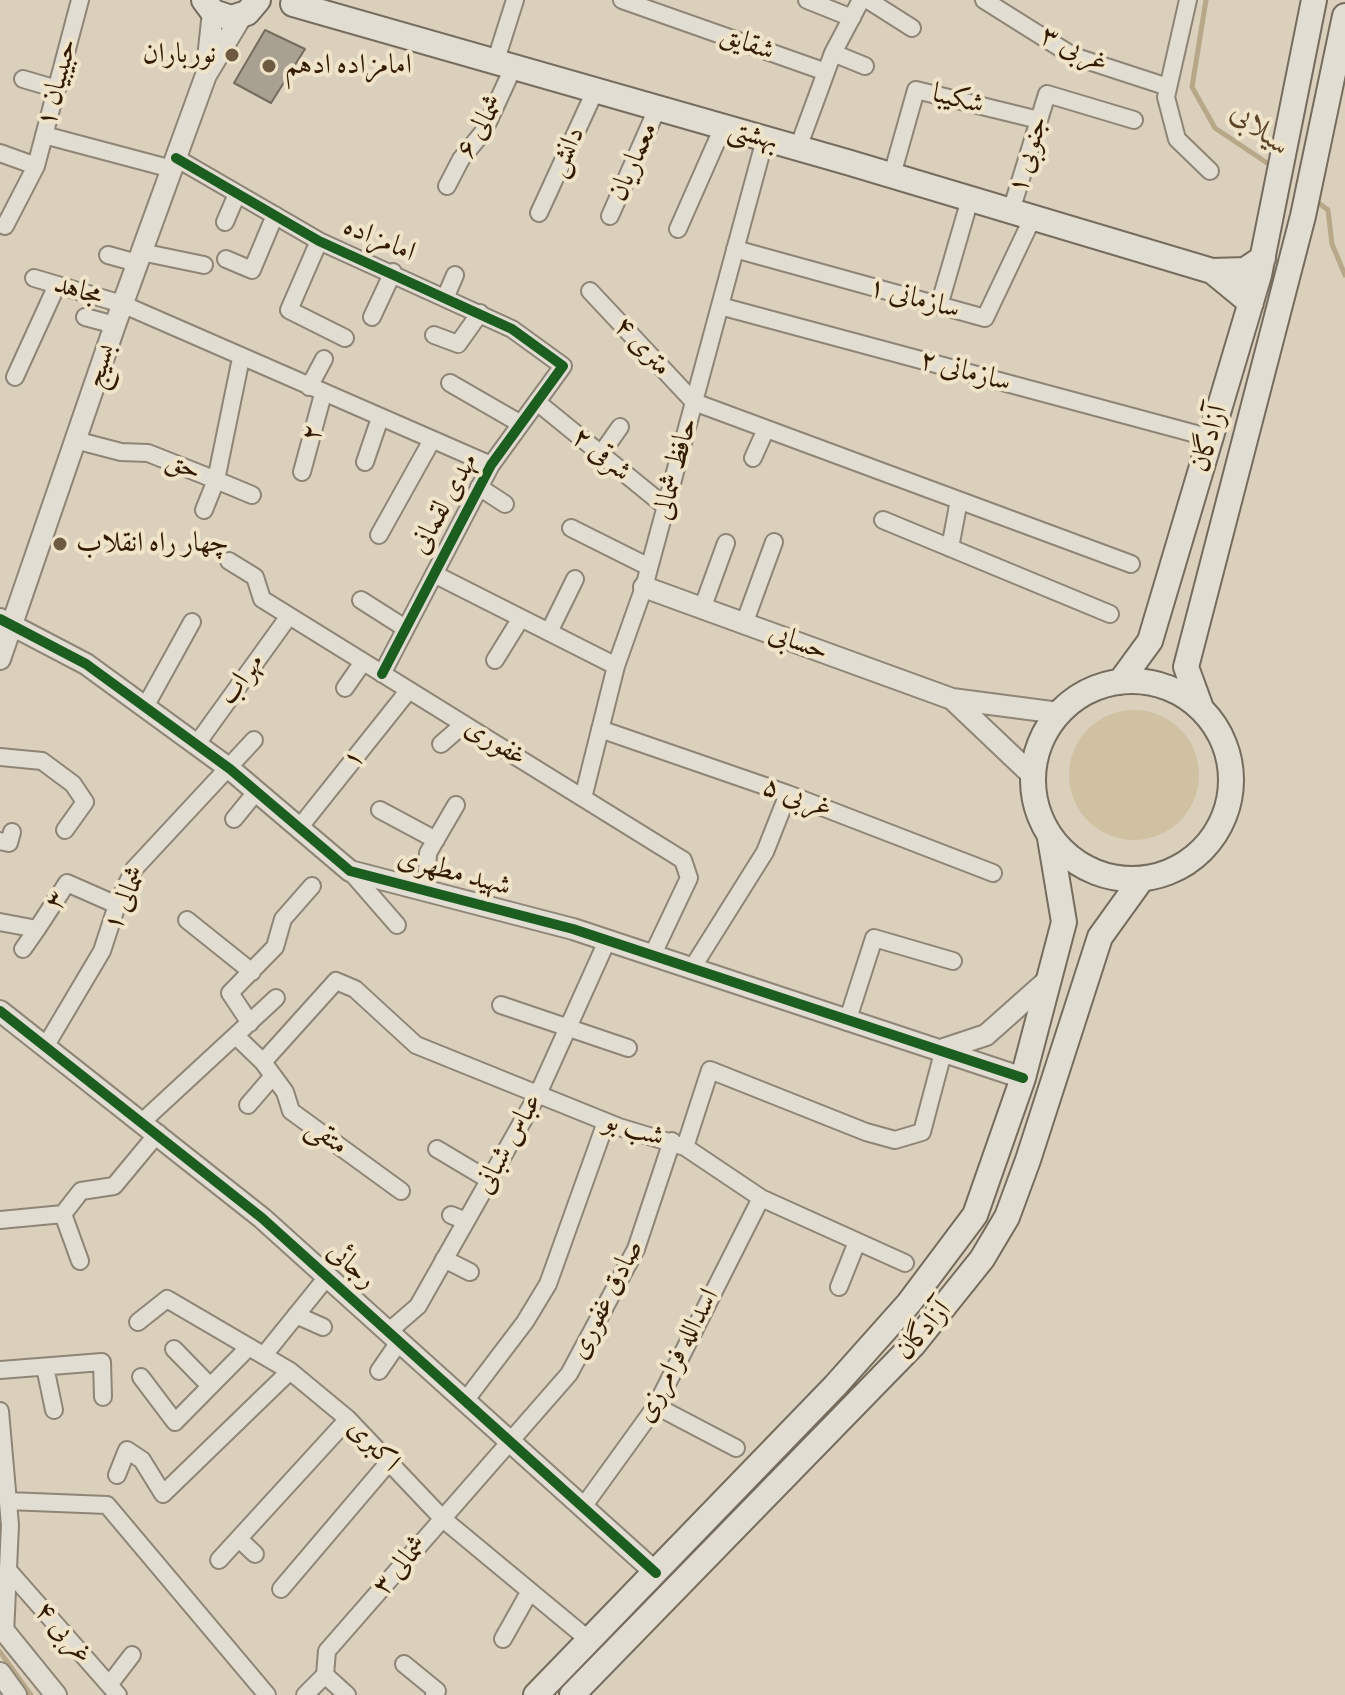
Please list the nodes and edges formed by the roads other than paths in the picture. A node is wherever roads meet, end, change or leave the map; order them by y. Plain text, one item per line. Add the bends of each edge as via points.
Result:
1 (80, 0) edge
2 (515, 0) edge
3 (622, 0) edge
4 (807, 0) edge
5 (861, 0) edge
6 (868, 0) edge
7 (984, 0) edge
8 (1188, 0) edge
9 (1314, 0) edge
10 (289, 2) edge
11 (202, 5) edge
12 (250, 8) edge
13 (1345, 16) edge
14 (852, 18) junction
15 (912, 28) dead end
16 (833, 53) junction
17 (504, 65) junction
18 (865, 66) dead end
19 (826, 72) junction
20 (206, 75) junction
21 (23, 79) dead end
22 (1168, 87) junction
23 (57, 89) junction
24 (595, 91) junction
25 (657, 109) junction
26 (1039, 120) junction
27 (1134, 120) dead end
28 (723, 127) junction
29 (44, 135) junction
30 (765, 139) junction
31 (798, 148) junction
32 (0, 153) edge
33 (174, 163) junction
34 (36, 166) junction
35 (1210, 171) dead end
36 (892, 175) junction
37 (447, 186) dead end
38 (237, 194) junction
39 (970, 199) junction
40 (539, 213) dead end
41 (1022, 214) junction
42 (275, 215) junction
43 (610, 216) dead end
44 (225, 222) dead end
45 (5, 226) dead end
46 (678, 229) dead end
47 (319, 241) junction
48 (735, 249) junction
49 (108, 255) dead end
50 (139, 257) junction
51 (1263, 258) junction
52 (226, 259) dead end
53 (204, 265) dead end
54 (1212, 271) junction
55 (393, 272) junction
56 (455, 275) dead end
57 (34, 278) dead end
58 (57, 285) junction
59 (590, 291) dead end
60 (446, 296) junction
61 (1251, 303) junction
62 (122, 304) junction
63 (720, 306) junction
64 (939, 306) junction
65 (480, 313) junction
66 (85, 317) dead end
67 (372, 317) dead end
68 (115, 325) junction
69 (434, 335) dead end
70 (345, 338) dead end
71 (241, 358) junction
72 (324, 359) dead end
73 (563, 366) joint
74 (15, 377) dead end
75 (450, 383) dead end
76 (316, 390) junction
77 (537, 402) junction
78 (694, 402) junction
79 (380, 418) junction
80 (521, 424) junction
81 (620, 427) dead end
82 (766, 429) junction
83 (1211, 438) junction
84 (75, 440) junction
85 (432, 440) junction
86 (601, 454) junction
87 (753, 458) dead end
88 (365, 462) dead end
89 (491, 465) junction
90 (302, 472) dead end
91 (216, 480) junction
92 (479, 487) junction
93 (252, 495) dead end
94 (959, 500) junction
95 (505, 504) dead end
96 (666, 507) junction
97 (204, 510) dead end
98 (883, 520) dead end
99 (571, 528) dead end
100 (379, 535) dead end
101 (774, 542) dead end
102 (726, 543) dead end
103 (950, 548) junction
104 (229, 561) dead end
105 (1131, 564) dead end
106 (434, 574) junction
107 (647, 577) junction
108 (575, 579) dead end
109 (361, 600) dead end
110 (702, 609) junction
111 (1110, 614) dead end
112 (289, 616) junction
113 (521, 618) junction
114 (192, 622) dead end
115 (6, 623) edge
116 (744, 624) junction
117 (405, 628) junction
118 (549, 632) junction
119 (0, 659) edge
120 (495, 660) dead end
121 (363, 662) junction
122 (616, 666) junction
123 (382, 674) junction
124 (1120, 682) junction
125 (345, 688) dead end
126 (409, 690) junction
127 (952, 699) junction
128 (145, 707) junction
129 (1201, 708) junction
130 (1059, 713) junction
131 (464, 724) junction
132 (600, 729) junction
133 (254, 740) dead end
134 (441, 744) dead end
135 (196, 745) junction
136 (0, 757) edge
137 (230, 769) junction
138 (1032, 775) junction
139 (256, 792) junction
140 (788, 794) junction
141 (583, 798) junction
142 (456, 805) dead end
143 (380, 810) dead end
144 (234, 819) dead end
145 (299, 828) junction
146 (65, 830) dead end
147 (1050, 838) junction
148 (436, 840) junction
149 (350, 871) junction
150 (993, 873) dead end
151 (1141, 880) junction
152 (312, 886) dead end
153 (426, 891) junction
154 (117, 905) junction
155 (187, 920) dead end
156 (0, 922) edge
157 (397, 925) dead end
158 (37, 929) junction
159 (607, 941) junction
160 (23, 949) dead end
161 (652, 956) junction
162 (953, 961) dead end
163 (691, 970) junction
164 (252, 972) junction
165 (1049, 979) junction
166 (276, 998) dead end
167 (501, 1005) dead end
168 (0, 1011) edge
169 (847, 1022) junction
170 (250, 1023) junction
171 (567, 1029) junction
172 (236, 1036) junction
173 (45, 1047) junction
174 (628, 1048) dead end
175 (944, 1049) junction
176 (263, 1062) junction
177 (273, 1076) junction
178 (1023, 1078) junction
179 (538, 1094) junction
180 (248, 1105) dead end
181 (606, 1122) junction
182 (150, 1127) junction
183 (679, 1144) junction
184 (437, 1149) dead end
185 (489, 1180) junction
186 (401, 1191) dead end
187 (761, 1198) junction
188 (63, 1214) junction
189 (0, 1220) edge
190 (857, 1242) junction
191 (444, 1259) junction
192 (80, 1261) dead end
193 (905, 1263) dead end
194 (470, 1272) dead end
195 (327, 1277) junction
196 (839, 1287) dead end
197 (296, 1315) junction
198 (138, 1322) dead end
199 (323, 1327) dead end
200 (394, 1337) junction
201 (174, 1349) dead end
202 (257, 1351) junction
203 (45, 1367) junction
204 (0, 1370) edge
205 (290, 1371) junction
206 (379, 1371) dead end
207 (141, 1377) dead end
208 (210, 1386) junction
209 (103, 1397) dead end
210 (465, 1401) junction
211 (656, 1406) junction
212 (54, 1410) dead end
213 (0, 1411) edge
214 (348, 1419) junction
215 (511, 1442) junction
216 (736, 1448) dead end
217 (389, 1462) junction
218 (117, 1475) dead end
219 (8, 1501) junction
220 (583, 1507) junction
221 (443, 1519) junction
222 (239, 1539) junction
223 (255, 1554) dead end
224 (219, 1560) dead end
225 (8, 1570) junction
226 (656, 1573) junction
227 (281, 1589) dead end
228 (674, 1590) junction
229 (530, 1591) junction
230 (2, 1635) edge
231 (503, 1639) dead end
232 (589, 1640) junction
233 (132, 1655) dead end
234 (404, 1664) dead end
235 (0, 1673) edge
236 (325, 1675) junction
237 (113, 1690) edge
238 (16, 1695) edge
239 (56, 1695) edge
240 (267, 1695) edge
241 (305, 1695) edge
242 (347, 1695) edge
243 (434, 1695) edge
244 (536, 1695) edge
245 (572, 1695) edge

1 - 23 street, حبیبیان ۱
2 - 17 street, شمالی ۶
3 - 19 street, شقایق
4 - 14 street
5 - 14 street
6 - 15 street
7 - 22 street, ۳ غربی via 1073,56
8 - 22 street
9 - 51 main road, آزادگان
10 - 12 main road
10 - 17 main road, بهشتی
11 - 12 main road via 221,17
11 - 20 street
12 - 20 street
13 - 129 main road via 1303,216 1186,667
14 - 16 street
16 - 18 street
16 - 19 street
17 - 24 main road, بهشتی
17 - 37 street, شمالی ۶ via 484,131
19 - 31 street
20 - 33 street, بسیج
21 - 23 street
22 - 35 street via 1177,139
23 - 29 street, حبیبیان ۱
24 - 25 main road, بهشتی
24 - 40 street, دانش
25 - 28 main road, بهشتی
25 - 43 street, معماریان
26 - 27 street, ۱ جنوبی via 1047,94
26 - 36 street, شکیبا via 916,90
26 - 41 street, ۱ جنوبی
28 - 30 main road, بهشتی
28 - 46 street
29 - 33 street, امامزاده
29 - 34 street, حبیبیان ۱
30 - 31 main road, بهشتی
30 - 48 street, حافظ شمالی
31 - 36 main road, بهشتی
32 - 34 street, حبیبیان ۱
33 - 38 street, امامزاده
33 - 50 street, بسیج
34 - 45 street, حبیبیان ۱
36 - 39 main road, بهشتی
38 - 42 street, امامزاده
38 - 44 street
39 - 41 main road, بهشتی
39 - 64 street
41 - 54 main road, بهشتی
41 - 64 street, سازمانی ۱ via 985,318
42 - 47 street, امامزاده
42 - 52 street via 252,270
47 - 55 street, امامزاده
47 - 70 street via 289,310
48 - 63 street, حافظ شمالی
48 - 64 street, سازمانی ۱
49 - 50 street
50 - 53 street
50 - 62 street, بسیج
51 - 54 main road via 1245,270
51 - 61 main road, آزادگان
54 - 61 main road
55 - 60 street, امامزاده
55 - 67 street
56 - 60 street
57 - 58 street, مجاهد
58 - 62 street, مجاهد
58 - 74 street
59 - 78 street, ۴ متری
60 - 65 street, امامزاده
61 - 83 main road, آزادگان
62 - 68 street, بسیج
62 - 71 street, مهدی لقمانی
63 - 78 street, حافظ شمالی
63 - 83 street, سازمانی ۲
65 - 69 street via 458,344
65 - 73 street, امامزاده
66 - 68 street
68 - 84 street, بسیج
71 - 76 street, مهدی لقمانی
71 - 91 street, حق
72 - 76 street, ۲
73 - 77 street, مهدی لقمانی
75 - 80 street
76 - 79 street, مهدی لقمانی
76 - 90 street, ۲
77 - 80 street, مهدی لقمانی
77 - 86 street, ۲ شرقی
78 - 82 street
78 - 96 street, حافظ شمالی
79 - 85 street, مهدی لقمانی
79 - 88 street
80 - 89 street, مهدی لقمانی
81 - 86 street
82 - 87 street
82 - 94 street
83 - 124 main road, آزادگان via 1150,641
84 - 91 street, حق via 148,453
84 - 115 street, بسیج
85 - 89 street, مهدی لقمانی
85 - 100 street
86 - 96 street, ۲ شرقی
89 - 92 street, مهدی لقمانی
91 - 93 street
91 - 97 street
92 - 95 street
92 - 106 street, مهدی لقمانی
94 - 103 street
94 - 105 street
96 - 107 street, حافظ شمالی
98 - 103 street
99 - 107 street
101 - 116 street
102 - 110 street
103 - 111 street
104 - 112 street, غفوری via 255,577 262,599
106 - 113 street
106 - 117 street, مهدی لقمانی
107 - 110 street, حسابی
107 - 122 street, حافظ شمالی
108 - 118 street
109 - 117 street
110 - 116 street, حسابی
112 - 121 street, غفوری
112 - 135 street, مهراب
113 - 118 street
113 - 120 street
114 - 128 street
115 - 119 street, بسیج
115 - 128 street, شهید مطهری via 86,664
116 - 127 street, حسابی
117 - 123 street, مهدی لقمانی
118 - 122 street
121 - 123 street, غفوری
121 - 125 street
122 - 132 street, حافظ شمالی
123 - 126 street, غفوری
124 - 129 main road via 1163,687
124 - 130 main road via 1087,692
126 - 131 street, غفوری
126 - 145 street, ۱
127 - 130 street, حسابی
127 - 138 street, حسابی
128 - 135 street, شهید مطهری
129 - 151 main road via 1221,734 1231,765 1231,797 1224,818 1200,854 1173,872
130 - 138 main road via 1040,741
131 - 134 street
131 - 141 street, غفوری
132 - 140 street, ۵ غربی
132 - 141 street, حافظ شمالی
133 - 137 street, ۱ شمالی
135 - 137 street, شهید مطهری
136 - 146 street via 42,761 73,784 85,802
137 - 139 street, شهید مطهری
137 - 154 street, ۱ شمالی via 134,869
138 - 147 main road via 1036,808
139 - 144 street
139 - 145 street, شهید مطهری
140 - 150 street, ۵ غربی
140 - 163 street via 765,852
141 - 161 street, غفوری via 683,860 689,878
142 - 148 street
143 - 148 street
145 - 149 street, شهید مطهری
147 - 151 main road via 1075,862 1096,872
147 - 165 main road via 1064,922
148 - 153 street via 428,853
149 - 153 street, شهید مطهری
149 - 157 street
151 - 228 main road, آزادگان via 1100,937 1028,1160 1007,1217 982,1259 913,1345
152 - 164 street via 283,919 275,947
153 - 159 street, شهید مطهری
154 - 158 street, ۳ via 67,883
154 - 173 street, ۱ شمالی via 102,951
155 - 164 street
156 - 158 street, ۳
158 - 160 street
159 - 161 street, شهید مطهری
159 - 171 street, عباس شبانی
161 - 163 street, شهید مطهری
162 - 169 street via 874,938
163 - 169 street, شهید مطهری
164 - 170 street via 230,993
165 - 175 street via 986,1035
165 - 178 main road
166 - 170 street
167 - 171 street
168 - 173 street, رجائی
169 - 175 street, شهید مطهری
170 - 172 street
171 - 174 street
171 - 179 street, عباس شبانی
172 - 176 street, متقی
172 - 182 street
173 - 182 street, رجائی
175 - 178 street, شهید مطهری
175 - 183 street, شب بو via 922,1132 895,1140 866,1132 710,1070
176 - 177 street, متقی
176 - 179 street, شب بو via 336,981 355,989 416,1045
177 - 180 street
177 - 186 street, متقی via 291,1111
178 - 226 main road via 975,1215 909,1303
179 - 181 street, شب بو
179 - 185 street, عباس شبانی
181 - 183 street, شب بو
181 - 210 street via 548,1284
182 - 188 street via 114,1186 81,1191
182 - 195 street, رجائی
183 - 187 street
183 - 215 street, صادق غفوری via 636,1249 569,1374
184 - 185 street
185 - 191 street, عباس شبانی via 458,1218
187 - 190 street
187 - 211 street, اسدالله فرامرزی
188 - 189 street
188 - 192 street
190 - 193 street
190 - 196 street
191 - 194 street
191 - 200 street, عباس شبانی
195 - 197 street
195 - 200 street, رجائی
197 - 199 street
197 - 202 street
198 - 202 street, اکبری via 167,1299
200 - 206 street, عباس شبانی
200 - 210 street, رجائی
201 - 208 street
202 - 205 street, اکبری
202 - 208 street
203 - 204 street
203 - 209 street via 102,1362
203 - 212 street
205 - 214 street, اکبری
205 - 218 street via 163,1494 142,1460 127,1450
207 - 208 street via 175,1422
210 - 215 street, رجائی
211 - 216 street
211 - 220 street, اسدالله فرامرزی
213 - 219 street
214 - 217 street, اکبری
214 - 222 street
215 - 220 street, رجائی
215 - 221 street, ۳ شمالی
217 - 221 street, اکبری
217 - 227 street
219 - 225 street
219 - 240 street via 107,1505
220 - 226 street, رجائی
221 - 229 street, اکبری
221 - 236 street, ۳ شمالی via 327,1651
222 - 223 street
222 - 224 street
225 - 230 street
225 - 237 street, ۴ غربی
226 - 228 main road
226 - 232 main road
228 - 245 main road, آزادگان
229 - 231 street
229 - 232 street, اکبری
230 - 239 street
232 - 244 main road
233 - 237 street
234 - 243 street via 437,1691
235 - 238 street
236 - 241 street, ۳ شمالی
236 - 242 street

